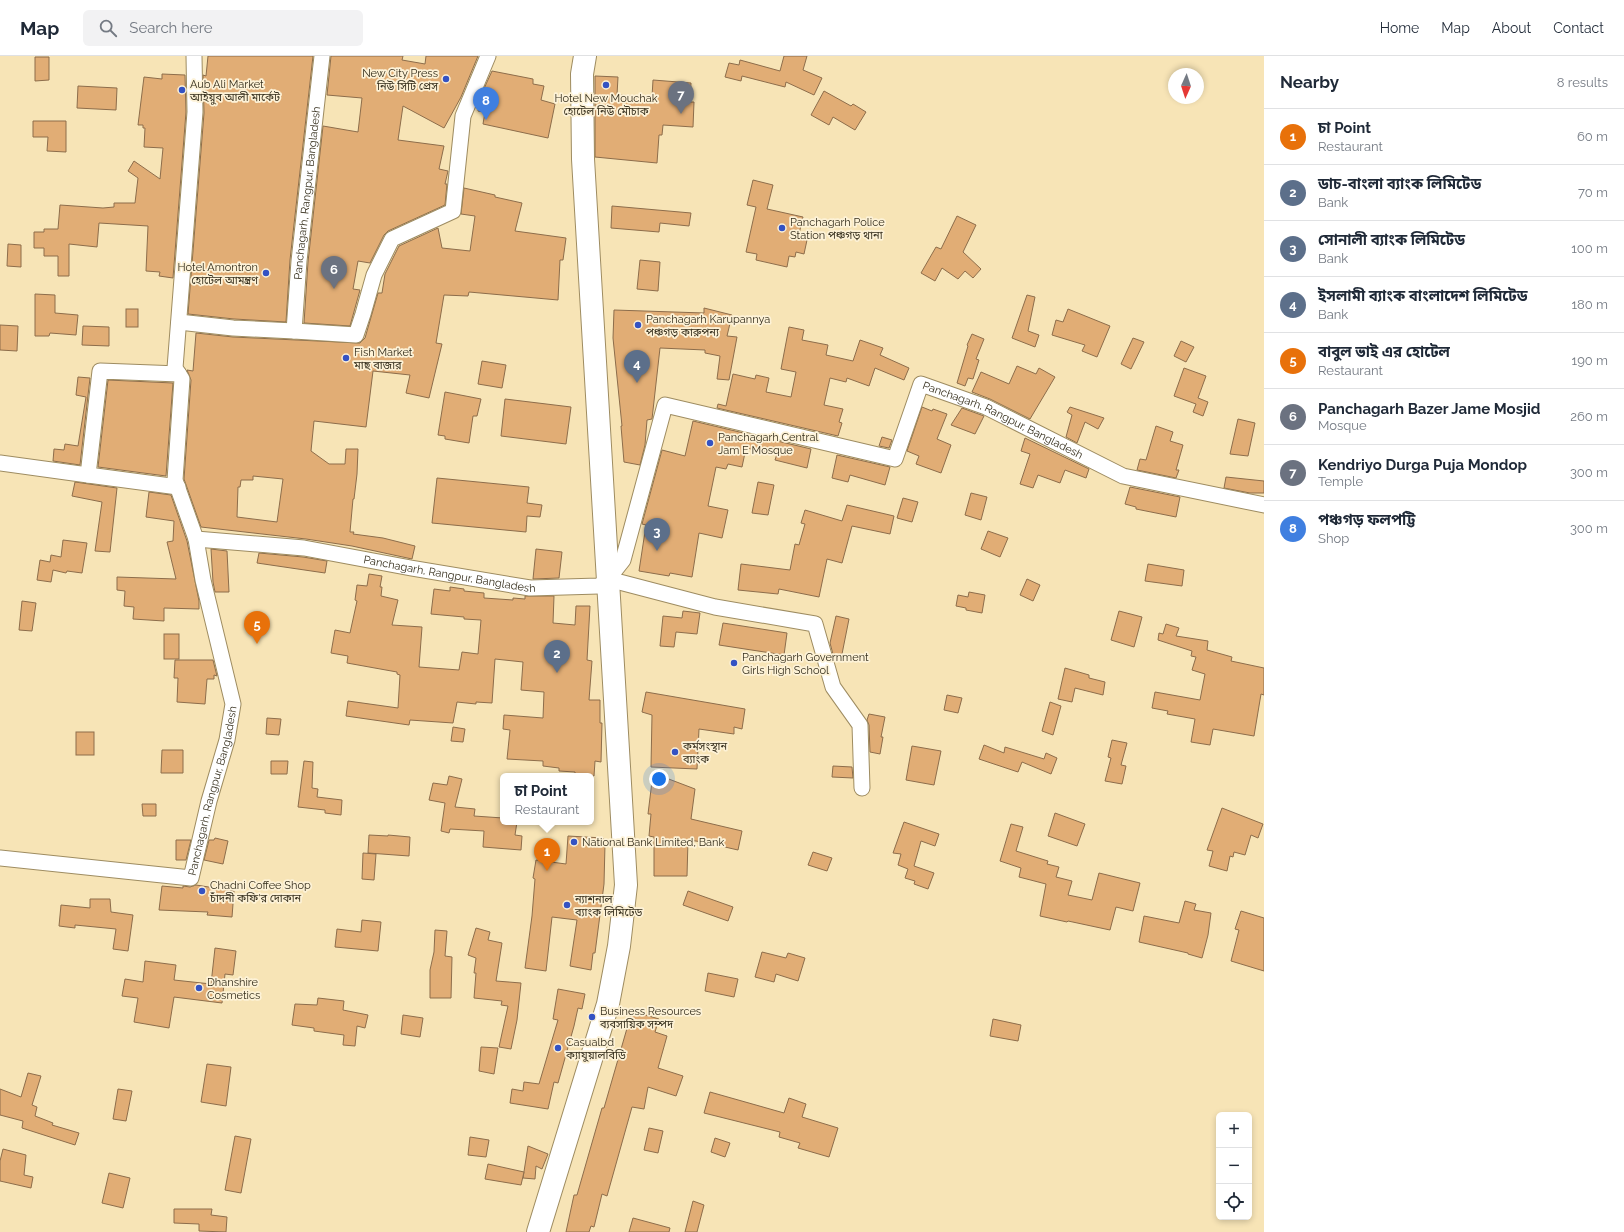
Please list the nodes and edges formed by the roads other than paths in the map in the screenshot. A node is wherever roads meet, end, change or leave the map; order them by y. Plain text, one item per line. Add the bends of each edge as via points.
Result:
1 (194, 56) edge
2 (322, 56) edge
3 (488, 56) edge
4 (586, 56) edge
5 (179, 322) junction
6 (294, 330) junction
7 (179, 374) junction
8 (0, 464) edge
9 (88, 475) junction
10 (178, 487) junction
11 (1264, 505) edge
12 (196, 539) junction
13 (608, 579) junction
14 (862, 788) dead end
15 (0, 858) edge
16 (538, 1232) edge

1 - 5 street, Panchagarh, Rangpur, Bangladesh via 195,112
2 - 6 street, Panchagarh, Rangpur, Bangladesh via 299,261
3 - 6 street via 463,116 453,211 392,239 374,275 356,334
4 - 13 highway via 582,74 583,159
5 - 6 street via 233,328
5 - 7 street, Panchagarh, Rangpur, Bangladesh via 175,368
7 - 9 street via 100,371
7 - 10 street, Panchagarh, Rangpur, Bangladesh via 182,379 175,480
8 - 9 street
9 - 10 street
10 - 12 street, Panchagarh, Rangpur, Bangladesh
11 - 13 street, Panchagarh, Rangpur, Bangladesh via 1123,476 986,407 921,384 895,459 665,405 623,560
12 - 13 street, Panchagarh, Rangpur, Bangladesh via 304,548 530,588 599,586
12 - 15 street, Panchagarh, Rangpur, Bangladesh via 203,580 233,704 227,740 209,801 191,878
13 - 14 street via 715,607 815,624 833,687 860,725
13 - 16 highway via 625,893 619,946 608,1004

